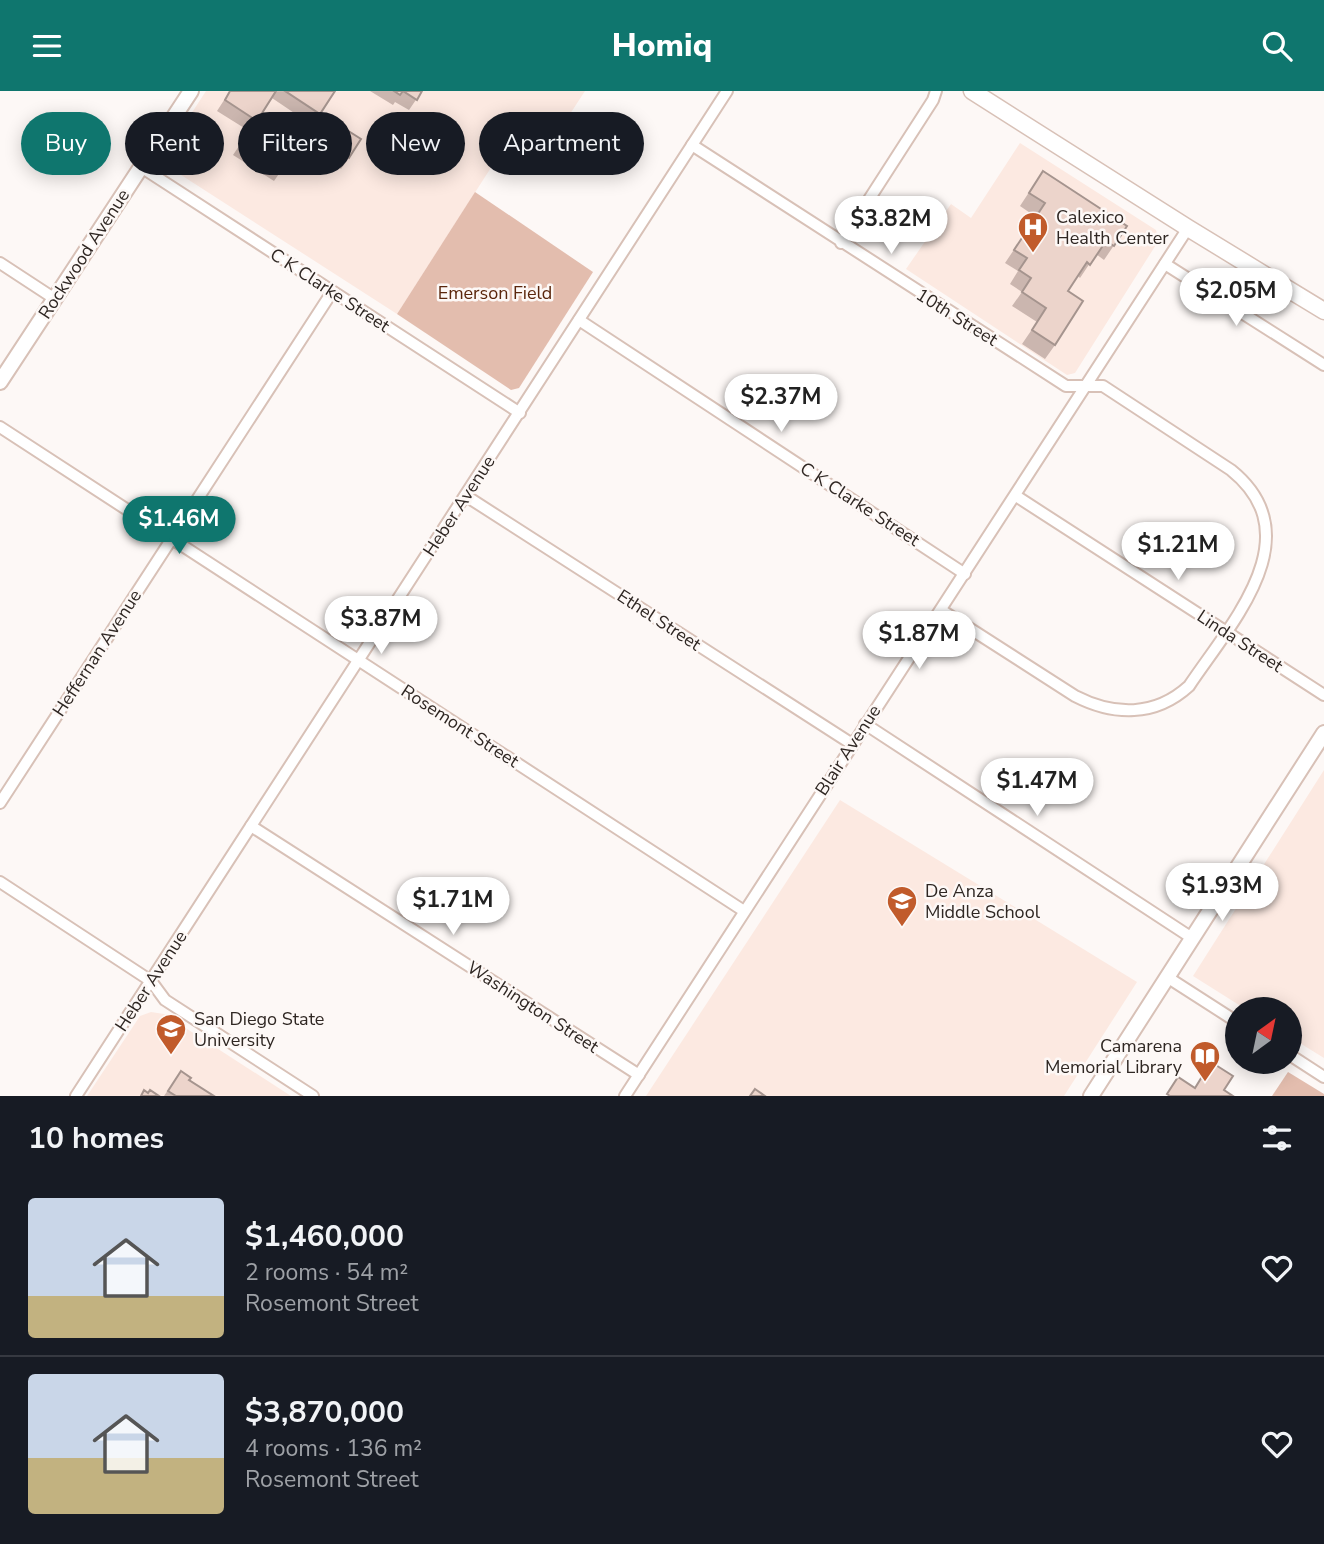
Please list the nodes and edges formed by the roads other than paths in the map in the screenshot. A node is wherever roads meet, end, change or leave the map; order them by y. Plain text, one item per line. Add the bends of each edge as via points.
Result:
1 (191, 91) edge
2 (727, 91) edge
3 (936, 91) edge
4 (972, 91) edge
5 (177, 112) edge
6 (692, 145) junction
7 (136, 175) edge
8 (153, 175) edge
9 (1188, 229) junction
10 (841, 243) junction
11 (0, 263) edge
12 (1165, 264) junction
13 (332, 292) junction
14 (55, 299) junction
15 (1324, 311) edge
16 (579, 320) junction
17 (1324, 365) edge
18 (0, 382) edge
19 (1086, 386) junction
20 (520, 412) junction
21 (0, 427) edge
22 (466, 496) junction
23 (1016, 496) junction
24 (171, 540) junction
25 (965, 574) junction
26 (941, 610) junction
27 (1226, 631) junction
28 (358, 660) junction
29 (1324, 695) edge
30 (865, 724) junction
31 (1324, 733) edge
32 (852, 744) junction
33 (0, 803) edge
34 (251, 826) junction
35 (0, 882) edge
36 (744, 911) junction
37 (1192, 938) junction
38 (1167, 977) junction
39 (152, 981) junction
40 (1225, 1014) edge
41 (1302, 1063) edge
42 (639, 1075) junction
43 (1324, 1077) edge
44 (76, 1096) edge
45 (313, 1096) edge
46 (625, 1096) edge
47 (1091, 1096) edge

1 - 5 street, Rockwood Avenue
2 - 6 street, Heber Avenue
3 - 10 street
4 - 9 main road
6 - 10 street, 10th Street
6 - 16 street, Heber Avenue
7 - 14 street, Rockwood Avenue
8 - 13 street, C K Clarke Street
9 - 12 street, Blair Avenue
9 - 15 main road
10 - 19 street, 10th Street via 1066,386
11 - 14 street
12 - 17 street
12 - 19 street, Blair Avenue
13 - 20 street, C K Clarke Street
13 - 24 street, Heffernan Avenue
14 - 18 street, Rockwood Avenue
16 - 20 street, Heber Avenue
16 - 25 street, C K Clarke Street
19 - 23 street, Blair Avenue
19 - 27 street, 10th Street via 1103,386 1231,470 1262,508 1266,547 1260,576
20 - 22 street, Heber Avenue
21 - 24 street, Rosemont Street
22 - 28 street, Heber Avenue
22 - 32 street, Ethel Street
23 - 25 street, Blair Avenue
23 - 27 street, Linda Street
24 - 28 street, Rosemont Street
24 - 33 street, Heffernan Avenue
25 - 26 street, Blair Avenue
26 - 27 street, 10th Street via 1075,697 1120,711 1141,710 1179,695
26 - 30 street, Blair Avenue
27 - 29 street, Linda Street
28 - 34 street, Heber Avenue
28 - 36 street, Rosemont Street
30 - 32 street, Blair Avenue
30 - 37 street
31 - 37 street
32 - 36 street, Blair Avenue
34 - 39 street, Heber Avenue
34 - 42 street, Washington Street
35 - 39 street
36 - 42 street, Blair Avenue
37 - 38 street
38 - 40 street
38 - 47 street
39 - 44 street, Heber Avenue
39 - 45 street via 166,1000
41 - 43 street
42 - 46 street, Blair Avenue

